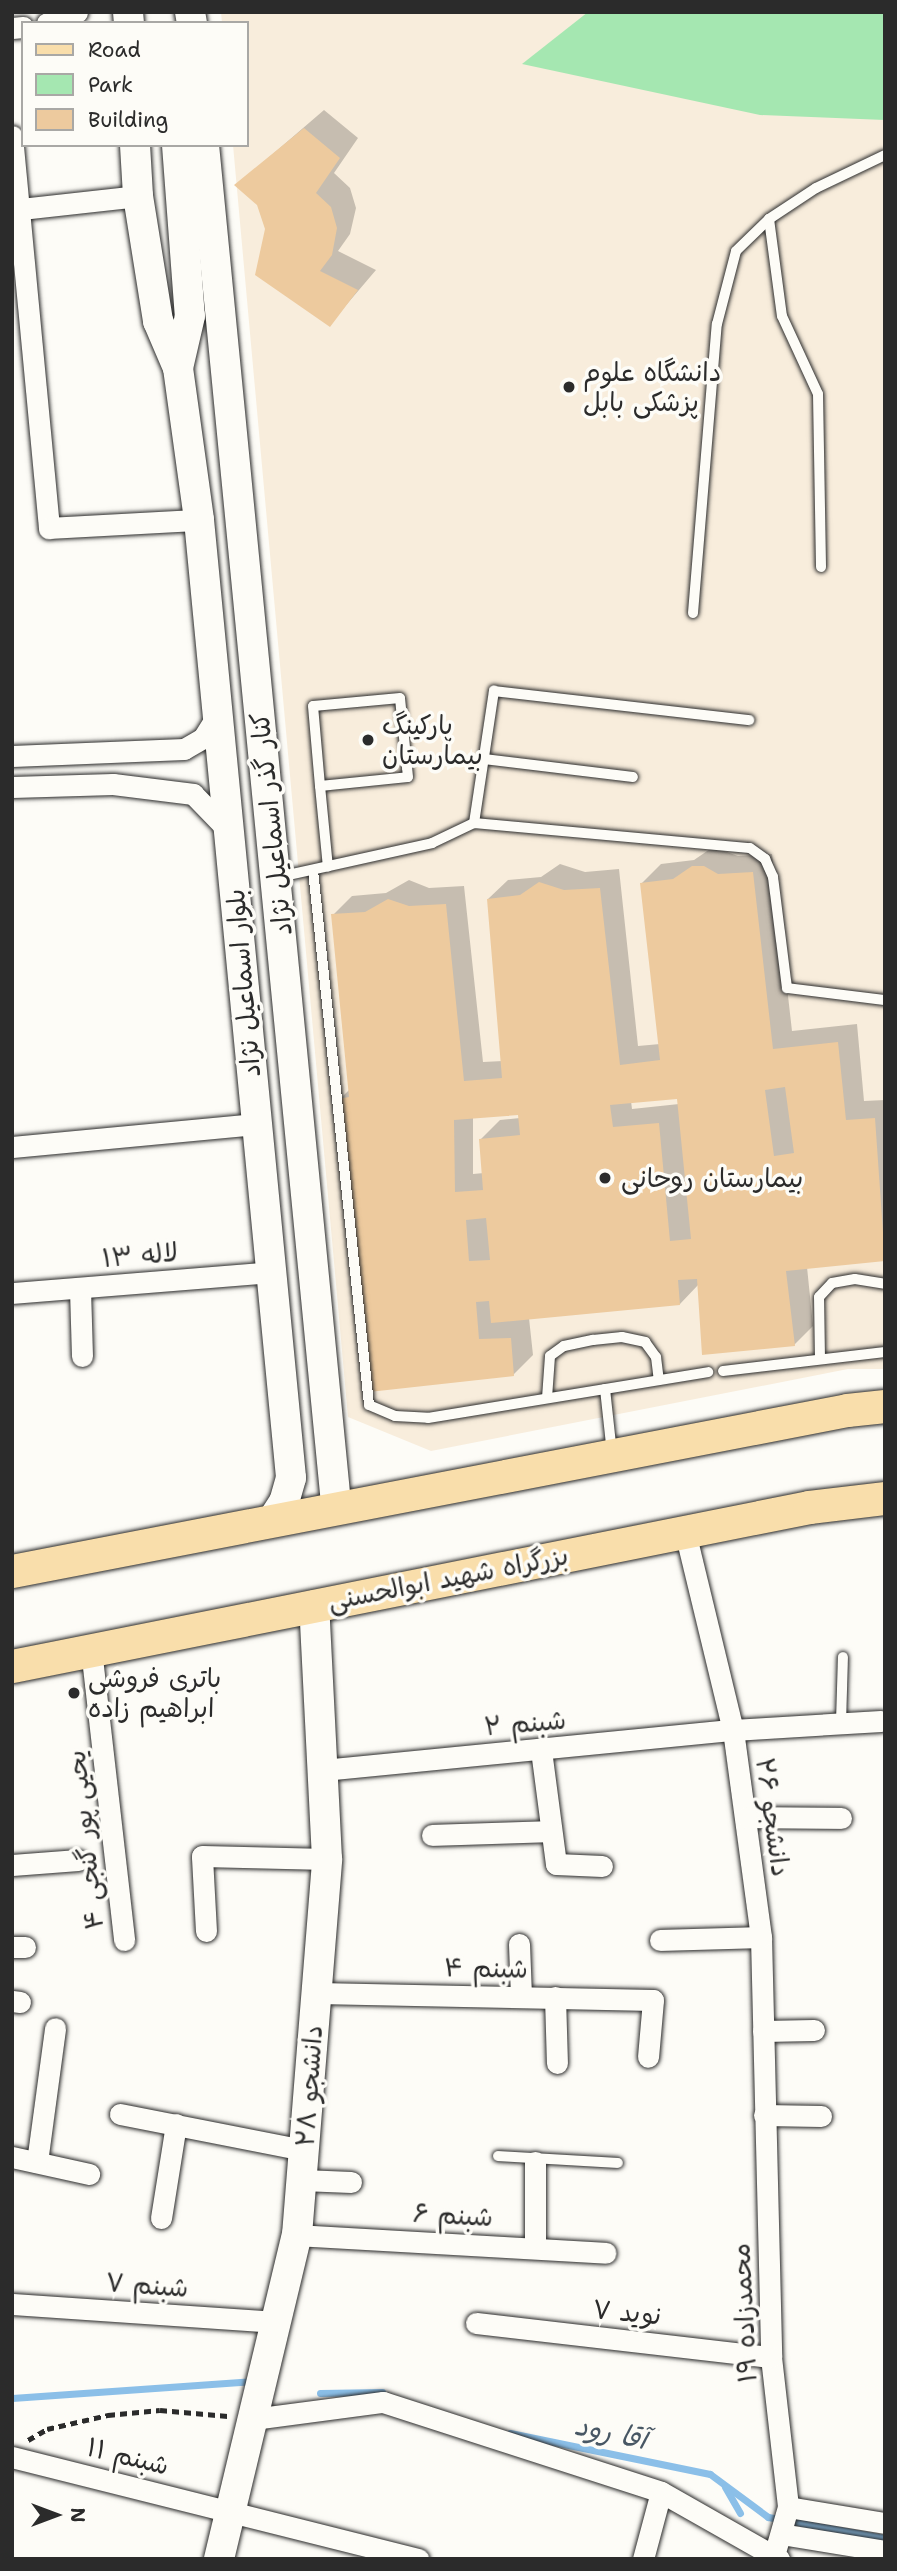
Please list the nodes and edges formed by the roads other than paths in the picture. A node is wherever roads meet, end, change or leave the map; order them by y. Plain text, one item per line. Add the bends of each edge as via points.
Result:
1 (77, 12) edge
2 (52, 21) edge
3 (12, 136) edge
4 (135, 147) edge
5 (177, 147) edge
6 (204, 147) edge
7 (885, 155) edge
8 (138, 195) junction
9 (21, 209) junction
10 (769, 219) junction
11 (178, 368) junction
12 (199, 520) junction
13 (821, 567) dead end
14 (693, 613) dead end
15 (218, 714) junction
16 (749, 720) dead end
17 (113, 755) junction
18 (12, 756) edge
19 (484, 759) junction
20 (632, 777) dead end
21 (113, 784) junction
22 (320, 786) junction
23 (12, 787) edge
24 (474, 823) junction
25 (228, 830) junction
26 (328, 867) junction
27 (313, 870) junction
28 (276, 877) junction
29 (885, 1000) edge
30 (256, 1124) junction
31 (12, 1147) edge
32 (273, 1272) junction
33 (885, 1284) edge
34 (80, 1289) junction
35 (12, 1293) edge
36 (885, 1352) edge
37 (82, 1356) dead end
38 (821, 1359) junction
39 (723, 1371) dead end
40 (708, 1372) dead end
41 (659, 1380) junction
42 (605, 1389) junction
43 (547, 1398) junction
44 (885, 1406) edge
45 (612, 1455) junction
46 (291, 1478) junction
47 (404, 1496) junction
48 (885, 1497) edge
49 (336, 1504) junction
50 (271, 1522) junction
51 (685, 1532) junction
52 (12, 1571) edge
53 (314, 1605) junction
54 (91, 1649) junction
55 (842, 1657) dead end
56 (12, 1666) edge
57 (881, 1721) dead end
58 (841, 1723) junction
59 (733, 1730) junction
60 (541, 1750) junction
61 (323, 1770) junction
62 (747, 1817) junction
63 (841, 1818) dead end
64 (551, 1832) junction
65 (432, 1835) dead end
66 (327, 1859) junction
67 (78, 1860) dead end
68 (12, 1865) edge
69 (602, 1866) dead end
70 (206, 1931) dead end
71 (761, 1937) junction
72 (124, 1940) dead end
73 (660, 1940) dead end
74 (519, 1944) dead end
75 (317, 1993) junction
76 (521, 1997) junction
77 (555, 1997) junction
78 (55, 2028) dead end
79 (814, 2029) dead end
80 (764, 2031) junction
81 (648, 2057) dead end
82 (557, 2063) dead end
83 (120, 2114) dead end
84 (764, 2115) junction
85 (821, 2116) dead end
86 (176, 2124) junction
87 (304, 2150) junction
88 (498, 2156) dead end
89 (12, 2157) edge
90 (37, 2162) junction
91 (535, 2162) junction
92 (618, 2164) dead end
93 (89, 2174) dead end
94 (302, 2180) junction
95 (351, 2182) dead end
96 (161, 2218) dead end
97 (297, 2235) junction
98 (535, 2248) junction
99 (605, 2253) dead end
100 (12, 2304) edge
101 (277, 2322) junction
102 (476, 2323) dead end
103 (771, 2357) junction
104 (253, 2419) junction
105 (18, 2449) edge
106 (661, 2492) junction
107 (788, 2507) junction
108 (231, 2510) junction
109 (885, 2523) edge
110 (777, 2551) edge
111 (885, 2551) edge
112 (219, 2559) edge
113 (418, 2559) edge
114 (643, 2559) edge

1 - 2 street
3 - 9 street
4 - 8 main road, بلوار اسماعیل نژاد
5 - 11 main road, بلوار اسماعیل نژاد via 190,317
6 - 28 main road, کنار گذر اسماعیل نژاد
7 - 10 lane via 816,188
8 - 9 street
8 - 11 main road, بلوار اسماعیل نژاد via 158,321
9 - 12 street via 49,528
10 - 13 lane via 782,316 818,394
10 - 14 lane via 736,251 717,324
11 - 12 main road, بلوار اسماعیل نژاد
12 - 15 main road, بلوار اسماعیل نژاد
15 - 17 street via 194,746
15 - 25 main road, بلوار اسماعیل نژاد
16 - 19 lane via 494,691
17 - 18 street
17 - 21 street
19 - 20 lane
19 - 24 lane
21 - 23 street
21 - 25 street via 193,794
22 - 22 lane via 313,706 400,698 408,777
22 - 26 lane
24 - 26 lane via 432,843
24 - 29 lane via 750,848 765,859 773,877 787,988
25 - 30 main road, بلوار اسماعیل نژاد
26 - 27 lane
27 - 28 lane
27 - 43 lane via 369,1405 395,1416 428,1418
28 - 49 main road, کنار گذر اسماعیل نژاد
30 - 31 street
30 - 32 main road, بلوار اسماعیل نژاد
32 - 34 street, لاله ۱۳
32 - 46 main road, بلوار اسماعیل نژاد
33 - 38 lane via 872,1279 832,1283 819,1297
34 - 35 street, لاله ۱۳
34 - 37 street
36 - 38 lane
38 - 39 lane
40 - 41 lane
41 - 42 lane
41 - 43 lane via 656,1357 645,1342 622,1337 593,1340 564,1346 550,1356
42 - 43 lane
42 - 45 lane
44 - 45 main road
45 - 47 main road
46 - 49 main road via 322,1502
46 - 50 main road via 284,1502
47 - 49 main road
47 - 50 main road
48 - 51 main road, بزرگراه شهید ابوالحسنی
50 - 52 main road
51 - 53 main road, بزرگراه شهید ابوالحسنی
51 - 59 street, دانشجو ۲۶
53 - 54 main road, بزرگراه شهید ابوالحسنی
53 - 61 main road, دانشجو ۲۸
54 - 56 main road, بزرگراه شهید ابوالحسنی
54 - 72 street, یحیی پور گنجی ۴
55 - 58 lane
57 - 58 street, شبنم ۲
58 - 59 street, شبنم ۲
59 - 60 street, شبنم ۲
59 - 62 street, دانشجو ۲۶
60 - 61 street, شبنم ۲
60 - 64 street
61 - 66 main road, دانشجو ۲۸
62 - 63 street
62 - 71 street, دانشجو ۲۶
64 - 65 street
64 - 69 street via 556,1864
66 - 70 street via 202,1856
66 - 75 main road, دانشجو ۲۸
67 - 68 street
71 - 73 street
71 - 80 street, دانشجو ۲۶
74 - 76 street
75 - 76 street, شبنم ۴
75 - 87 main road, دانشجو ۲۸
76 - 77 street, شبنم ۴
77 - 81 street, شبنم ۴ via 653,2000
77 - 82 street
78 - 90 street
79 - 80 street
80 - 84 street, دانشجو ۲۶
83 - 86 street
84 - 85 street
84 - 103 street, محمدزاده ۱۹
86 - 87 street
86 - 96 street
87 - 94 main road, دانشجو ۲۸
88 - 91 lane
89 - 90 street
90 - 93 street
91 - 92 lane
91 - 98 street
94 - 95 street
94 - 97 main road, دانشجو ۲۸
97 - 98 street, شبنم ۶
97 - 101 main road, دانشجو ۲۸
98 - 99 street, شبنم ۶
100 - 101 street, شبنم ۷
101 - 104 main road, دانشجو ۲۸
102 - 103 street, نوید ۷
103 - 107 street, محمدزاده ۱۹
104 - 106 street via 383,2402
104 - 108 main road, دانشجو ۲۸
105 - 108 street, شبنم ۱۱
106 - 110 street
106 - 114 street
107 - 109 street
107 - 110 street
108 - 112 main road, دانشجو ۲۸
108 - 113 street, شبنم ۱۱
110 - 111 street

